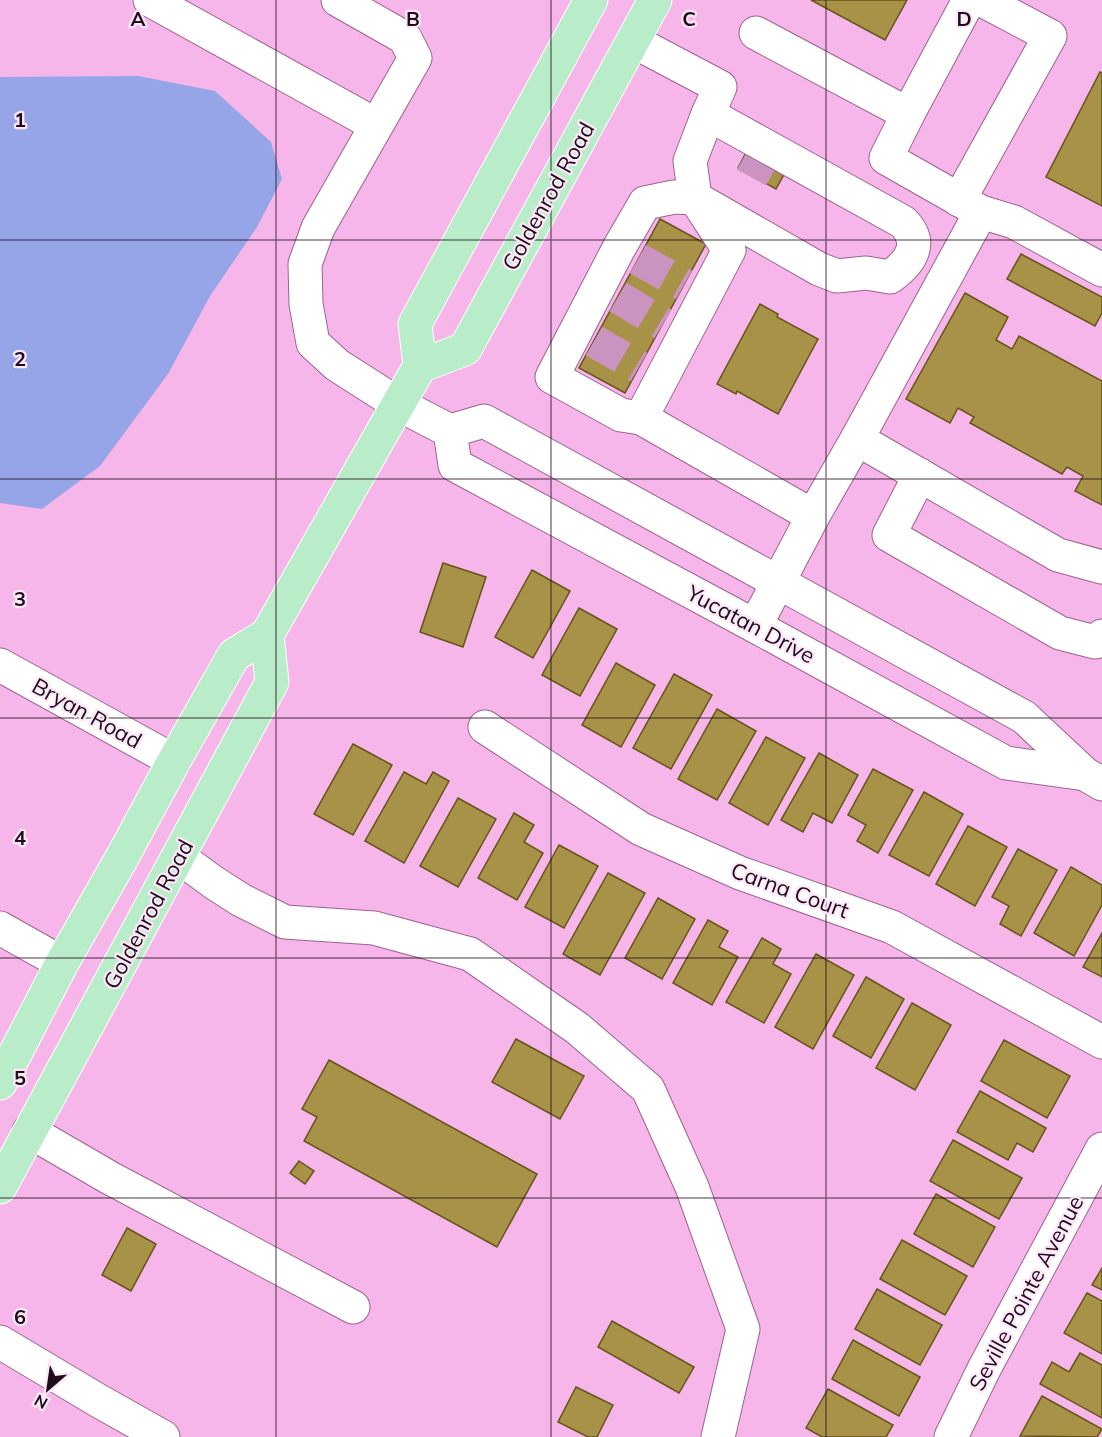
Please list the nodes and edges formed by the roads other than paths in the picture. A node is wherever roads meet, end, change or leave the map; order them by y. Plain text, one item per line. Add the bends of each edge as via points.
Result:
1 (150, 0) edge
2 (338, 0) edge
3 (591, 0) edge
4 (655, 0) edge
5 (969, 0) edge
6 (982, 0) edge
7 (756, 33) dead end
8 (633, 41) junction
9 (908, 114) junction
10 (705, 123) junction
11 (376, 125) junction
12 (745, 155) tunnel mouth
13 (783, 176) tunnel mouth
14 (695, 198) junction
15 (970, 206) junction
16 (879, 209) junction
17 (1102, 270) edge
18 (420, 366) junction
19 (398, 404) junction
20 (641, 418) junction
21 (450, 430) junction
22 (857, 439) junction
23 (920, 475) junction
24 (813, 516) junction
25 (1102, 567) edge
26 (778, 582) junction
27 (755, 626) junction
28 (267, 635) junction
29 (1102, 636) edge
30 (0, 665) edge
31 (217, 686) junction
32 (485, 727) dead end
33 (174, 761) junction
34 (1094, 779) edge
35 (179, 857) junction
36 (0, 928) edge
37 (62, 963) junction
38 (1102, 1042) edge
39 (0, 1083) edge
40 (29, 1131) junction
41 (1102, 1149) edge
42 (0, 1187) edge
43 (353, 1307) dead end
44 (0, 1342) edge
45 (163, 1437) edge
46 (718, 1437) edge
47 (951, 1437) edge

1 - 11 street
2 - 11 street via 405,38 415,58
3 - 18 main road via 415,324
4 - 8 main road, Goldenrod Road
5 - 9 street
6 - 15 street via 1050,36
7 - 9 street
8 - 10 street via 720,87
8 - 18 main road, Goldenrod Road via 465,349
9 - 15 street via 886,158
10 - 12 street
10 - 14 street via 690,161
10 - 16 street
11 - 19 street via 318,228 305,264 306,304 313,343 337,365
13 - 16 street via 846,210
14 - 16 street via 837,276 866,273 890,277 910,257 914,244 911,230
14 - 20 street via 729,250 694,290 650,373
14 - 20 street via 674,197 645,203 629,254 585,337 552,377 621,415
15 - 17 street via 1014,222
15 - 22 street
18 - 19 main road
19 - 21 street
19 - 28 main road
20 - 24 street
21 - 26 street, Yucatan Drive via 484,422
21 - 27 street, Yucatan Drive via 455,465
22 - 23 street
22 - 24 street
23 - 25 street via 1058,555
23 - 29 street via 888,535 1060,633 1095,642
24 - 26 street
26 - 27 street
26 - 34 street, Yucatan Drive via 1024,717
27 - 34 street, Yucatan Drive via 1006,763
28 - 31 main road via 234,655
28 - 35 main road, Goldenrod Road via 272,682
30 - 33 street, Bryan Road
31 - 33 main road
31 - 35 main road via 225,728 171,822 167,836
32 - 38 street, Carna Court via 641,829 740,873 892,927
33 - 37 main road
35 - 40 main road, Goldenrod Road
35 - 46 street via 241,900 285,921 374,928 470,954 577,1028 648,1089 692,1187 743,1329
36 - 37 street
37 - 39 main road
40 - 42 main road, Goldenrod Road
40 - 43 street
41 - 47 street, Seville Pointe Avenue
44 - 45 street

